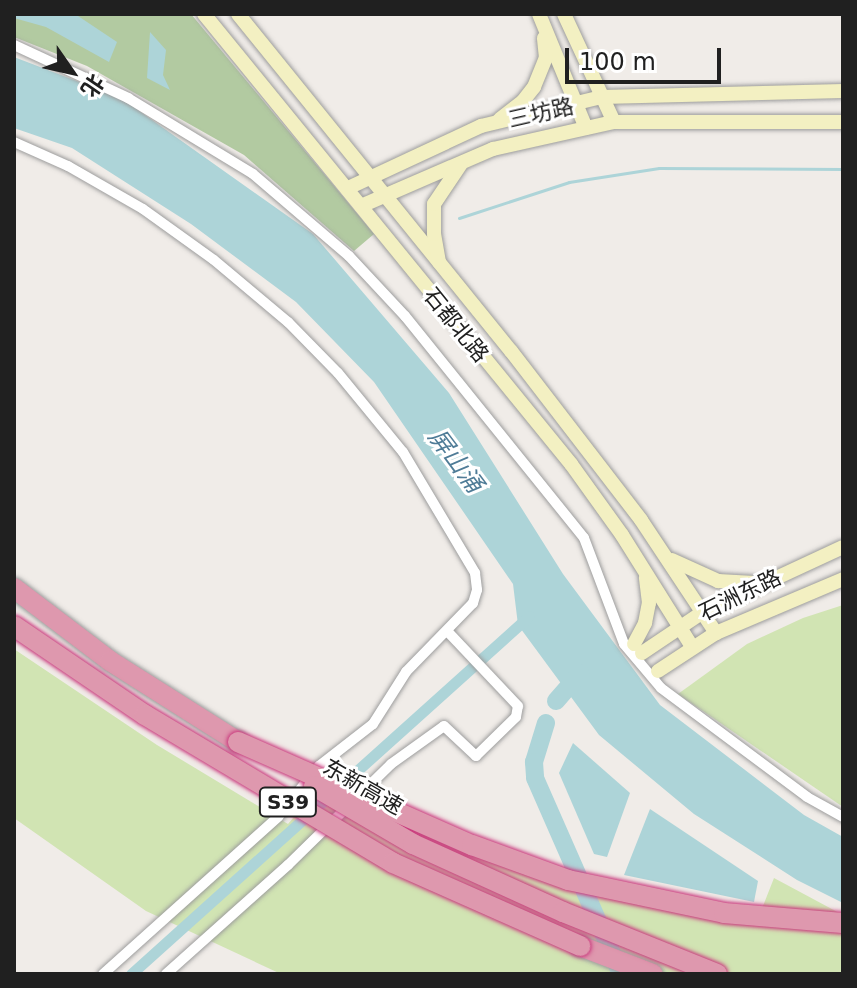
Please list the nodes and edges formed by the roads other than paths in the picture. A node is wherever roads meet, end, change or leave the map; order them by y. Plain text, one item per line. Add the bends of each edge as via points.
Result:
1 (204, 14) edge
2 (238, 14) edge
3 (564, 14) edge
4 (541, 20) edge
5 (14, 45) edge
6 (297, 84) junction
7 (839, 88) edge
8 (602, 97) junction
9 (277, 100) junction
10 (576, 105) junction
11 (614, 122) junction
12 (843, 122) edge
13 (822, 123) junction
14 (487, 125) junction
15 (586, 128) junction
16 (843, 129) edge
17 (14, 142) edge
18 (493, 149) junction
19 (463, 162) junction
20 (371, 177) junction
21 (348, 188) junction
22 (383, 195) junction
23 (361, 206) junction
24 (440, 266) junction
25 (455, 283) junction
26 (438, 302) junction
27 (641, 520) junction
28 (622, 535) junction
29 (843, 547) edge
30 (668, 558) junction
31 (799, 567) junction
32 (646, 573) junction
33 (843, 579) edge
34 (763, 582) junction
35 (14, 588) edge
36 (808, 592) junction
37 (703, 612) junction
38 (679, 625) junction
39 (14, 626) edge
40 (448, 632) junction
41 (716, 633) junction
42 (693, 648) junction
43 (658, 671) dead end
44 (238, 742) junction
45 (843, 817) edge
46 (843, 923) edge
47 (580, 946) junction
48 (103, 974) edge
49 (166, 974) edge
50 (627, 974) edge
51 (653, 974) edge
52 (717, 974) edge

1 - 9 main road, 石都北路
2 - 6 main road, 石都北路
3 - 8 main road
4 - 10 main road
4 - 14 main road via 546,58 534,87
5 - 45 street via 128,98 253,174 353,260 405,316 584,538 624,644 661,688 807,797
6 - 9 main road via 298,99 291,104
6 - 20 main road, 石都北路
7 - 8 main road, 三坊路
8 - 10 main road, 三坊路
8 - 11 main road
9 - 21 main road, 石都北路
10 - 14 main road, 三坊路
10 - 15 main road
11 - 13 main road, 三坊路
11 - 15 main road, 三坊路
12 - 13 main road, 三坊路
13 - 16 main road
14 - 18 main road via 472,142 482,150
14 - 20 main road, 三坊路
15 - 18 main road, 三坊路
17 - 40 street via 143,209 275,311 338,373 403,452 475,573 473,603
18 - 19 main road, 三坊路
19 - 22 main road, 三坊路
19 - 24 main road via 434,204
20 - 21 main road, 三坊路
20 - 22 main road, 石都北路
21 - 23 main road, 石都北路
22 - 23 main road, 三坊路
22 - 24 main road, 石都北路
23 - 26 main road, 石都北路
24 - 25 main road, 石都北路
25 - 26 main road via 445,279 435,285
25 - 27 main road, 石都北路
26 - 28 main road, 石都北路
27 - 28 main road via 642,535 635,540
27 - 30 main road, 石都北路
28 - 32 main road, 石都北路
29 - 31 main road, 石洲东路
30 - 34 main road via 718,581
30 - 37 main road, 石都北路
31 - 34 main road, 石洲东路
31 - 36 main road via 787,581 793,590
32 - 38 main road, 石都北路
32 - 38 main road, 石洲东路 via 649,603 638,648
33 - 36 main road, 石洲东路
34 - 37 main road, 石洲东路
35 - 44 highway, 东新高速 / S39 via 110,661
36 - 41 main road, 石洲东路
37 - 38 main road, 石洲东路
37 - 41 main road, 石都北路
38 - 42 main road, 石都北路
39 - 47 highway, S39, bridge via 145,715 393,863
40 - 48 street via 406,672 373,724 319,766 278,817
40 - 49 street via 518,706 516,717 476,756 444,726 391,764
41 - 42 main road, 石洲东路
42 - 43 main road, 石洲东路
44 - 46 highway, bridge via 472,845 568,880 724,913
44 - 52 highway, 东新高速 / S39, bridge via 413,844
47 - 50 highway
47 - 51 highway, S39

